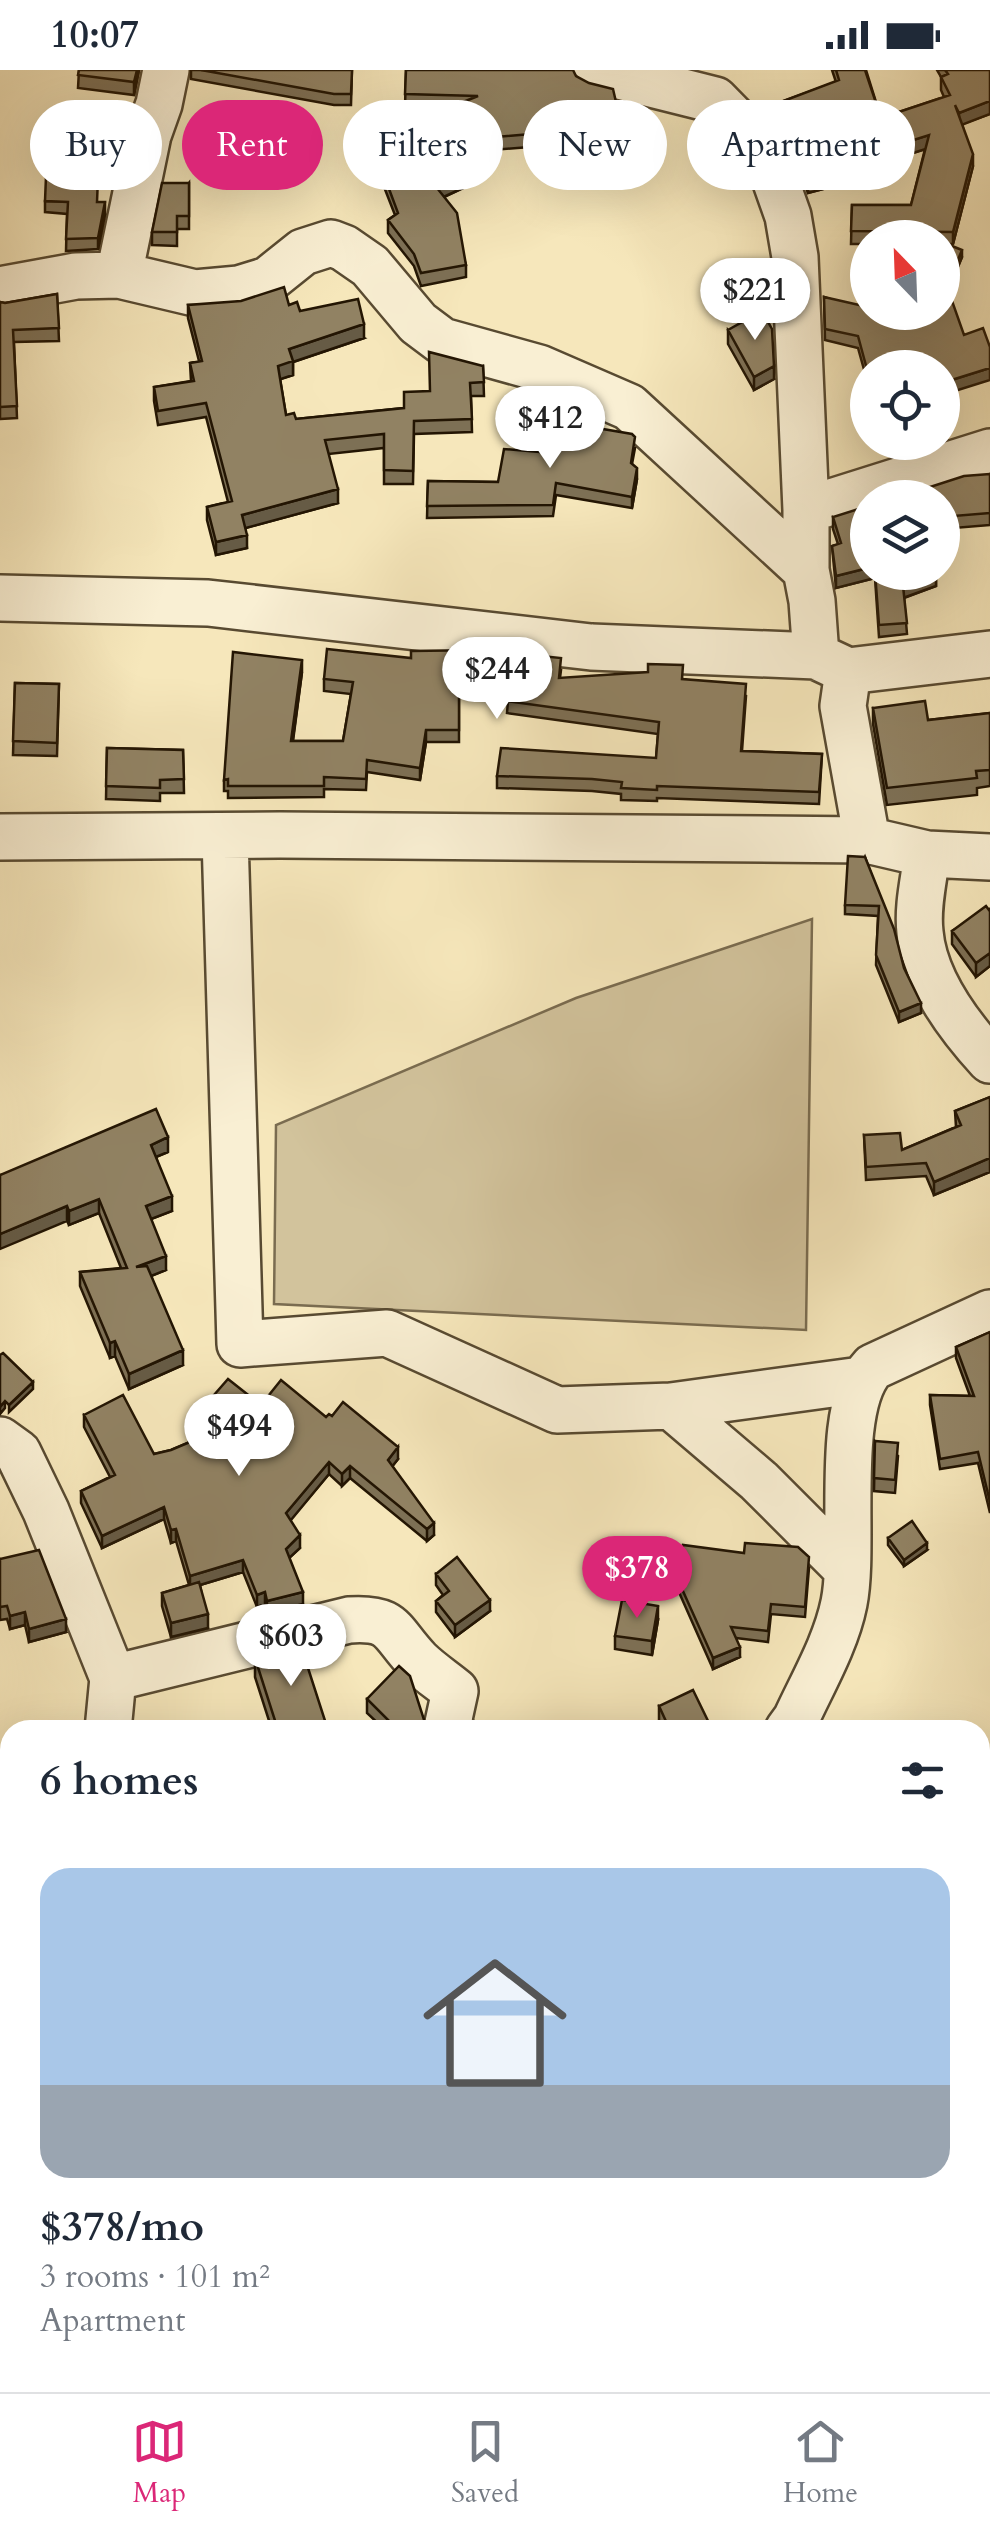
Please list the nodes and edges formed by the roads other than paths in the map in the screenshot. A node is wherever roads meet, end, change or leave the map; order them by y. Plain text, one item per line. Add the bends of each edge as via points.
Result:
1 (166, 70) edge
2 (596, 70) edge
3 (119, 275) junction
4 (0, 290) edge
5 (990, 452) edge
6 (806, 510) junction
7 (806, 570) junction
8 (0, 598) edge
9 (990, 654) edge
10 (832, 664) junction
11 (0, 837) edge
12 (225, 837) junction
13 (867, 840) junction
14 (927, 854) junction
15 (990, 857) edge
16 (990, 1060) edge
17 (990, 1313) edge
18 (860, 1380) junction
19 (671, 1406) junction
20 (0, 1440) edge
21 (847, 1569) junction
22 (113, 1678) junction
23 (109, 1720) edge
24 (449, 1720) edge
25 (795, 1720) edge

1 - 3 street
2 - 6 street via 715,100 765,151 796,257
3 - 4 street
3 - 7 street via 195,293 239,289 268,280 304,252 331,244 344,248 442,341 539,368 629,408
5 - 6 street
6 - 7 street
7 - 10 street
8 - 10 street via 191,602 591,647
9 - 10 street
10 - 13 street
11 - 12 street
12 - 13 street
12 - 19 street via 240,1344 386,1333 556,1410
13 - 14 street
14 - 15 street
14 - 16 street via 919,928 924,963 966,1034
17 - 18 street via 872,1367
18 - 19 street
18 - 21 street via 852,1411
19 - 21 street
20 - 22 street via 18,1453 46,1511
21 - 25 street via 835,1632
22 - 23 street
22 - 24 street via 374,1618 455,1691

